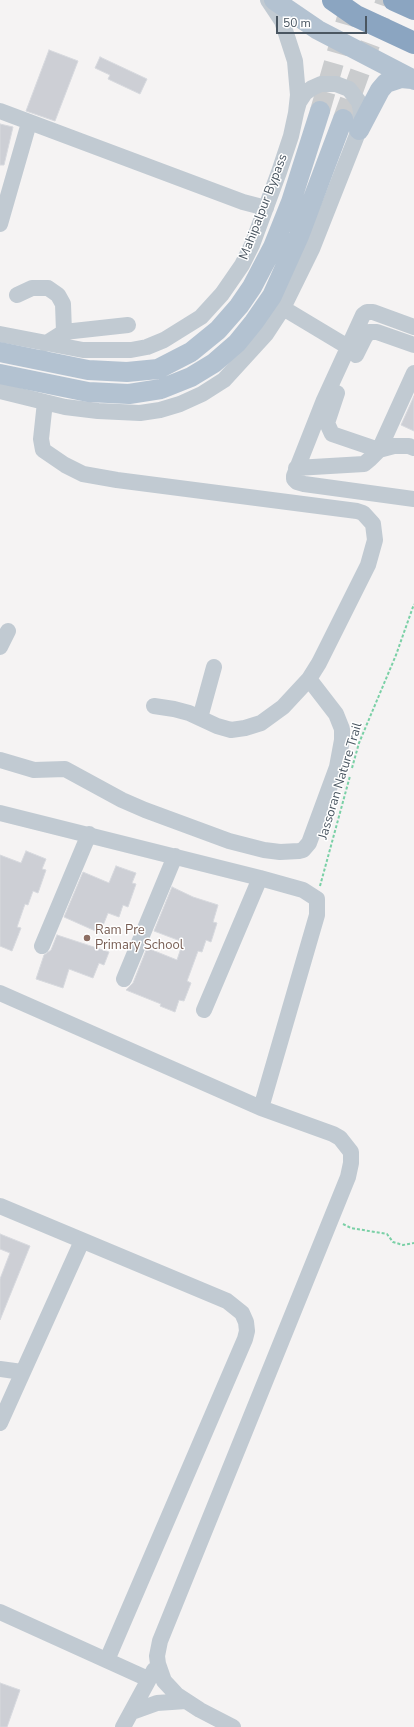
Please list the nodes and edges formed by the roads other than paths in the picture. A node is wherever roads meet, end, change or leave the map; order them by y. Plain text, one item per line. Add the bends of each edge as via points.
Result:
1 (268, 0) edge
2 (274, 0) edge
3 (333, 0) edge
4 (394, 0) edge
5 (414, 10) edge
6 (414, 43) edge
7 (413, 79) edge
8 (0, 111) edge
9 (320, 111) tunnel mouth
10 (296, 113) junction
11 (29, 122) junction
12 (351, 125) junction
13 (266, 208) junction
14 (0, 224) edge
15 (17, 295) dead end
16 (283, 308) junction
17 (128, 325) dead end
18 (414, 327) edge
19 (64, 332) junction
20 (0, 334) edge
21 (45, 344) junction
22 (414, 345) edge
23 (348, 347) junction
24 (0, 352) edge
25 (414, 373) edge
26 (0, 374) edge
27 (0, 391) edge
28 (45, 402) junction
29 (414, 448) edge
30 (379, 450) junction
31 (296, 468) junction
32 (414, 499) edge
33 (8, 631) dead end
34 (0, 647) edge
35 (214, 666) dead end
36 (309, 679) junction
37 (154, 706) dead end
38 (200, 718) junction
39 (0, 760) edge
40 (0, 814) edge
41 (89, 834) junction
42 (174, 856) junction
43 (260, 878) junction
44 (42, 946) dead end
45 (124, 979) dead end
46 (0, 994) edge
47 (204, 1010) dead end
48 (261, 1108) junction
49 (0, 1206) edge
50 (82, 1241) junction
51 (0, 1369) edge
52 (22, 1372) junction
53 (0, 1423) edge
54 (0, 1612) edge
55 (107, 1660) junction
56 (158, 1664) junction
57 (148, 1679) junction
58 (186, 1701) junction
59 (132, 1712) junction
60 (123, 1727) edge
61 (233, 1727) edge

1 - 10 street, Mahipalpur Bypass via 282,21 295,61 298,82
2 - 7 main road via 318,30
3 - 6 highway via 356,16
4 - 5 highway
7 - 12 main road via 401,78 386,83
8 - 11 street
9 - 24 main road via 274,247 239,306 218,330 191,352 158,368 127,372 88,370
10 - 12 street via 305,94 312,88 321,84 336,84 349,89 359,102 361,111
10 - 13 street, Mahipalpur Bypass via 291,136
11 - 13 street via 243,202
11 - 14 street
12 - 16 street via 312,249
12 - 26 main road via 272,296 237,343 214,363 191,377 161,389 129,394 88,392
13 - 21 street, Mahipalpur Bypass via 242,265 222,294 201,316 164,340 131,350 83,350
15 - 19 street via 32,288 48,288 58,295 63,304
16 - 23 street
16 - 28 street via 266,334 224,380 180,404 140,413 98,411
17 - 19 street
18 - 23 street via 368,312
19 - 21 street
20 - 21 street, Mahipalpur Bypass
22 - 30 street via 377,332 369,332 337,394 327,423 332,434
23 - 31 street
25 - 30 street
27 - 28 street
28 - 36 street via 41,439 43,450 83,474 357,510 368,517 375,532 370,558
29 - 30 street via 394,446
30 - 31 street via 364,464
31 - 32 street via 294,479 304,484
33 - 34 street
35 - 38 street
36 - 38 street via 283,707 253,726 231,730
36 - 39 street via 336,714 342,729 342,740 336,767 308,843 299,852 264,850 229,841 122,800 66,769 34,770
37 - 38 street via 174,709
40 - 41 street
41 - 42 street
41 - 44 street
42 - 43 street
42 - 45 street
43 - 47 street
43 - 48 street via 303,890 317,899 318,906
46 - 48 street
48 - 56 street via 340,1138 350,1152 351,1162 348,1177 160,1642
49 - 50 street
50 - 52 street
50 - 55 street via 227,1302 242,1313 247,1331
51 - 52 street
52 - 53 street
54 - 55 street
55 - 57 street
56 - 57 street
56 - 58 street via 164,1680
57 - 59 street
58 - 59 street via 157,1703
58 - 61 street
59 - 60 street

